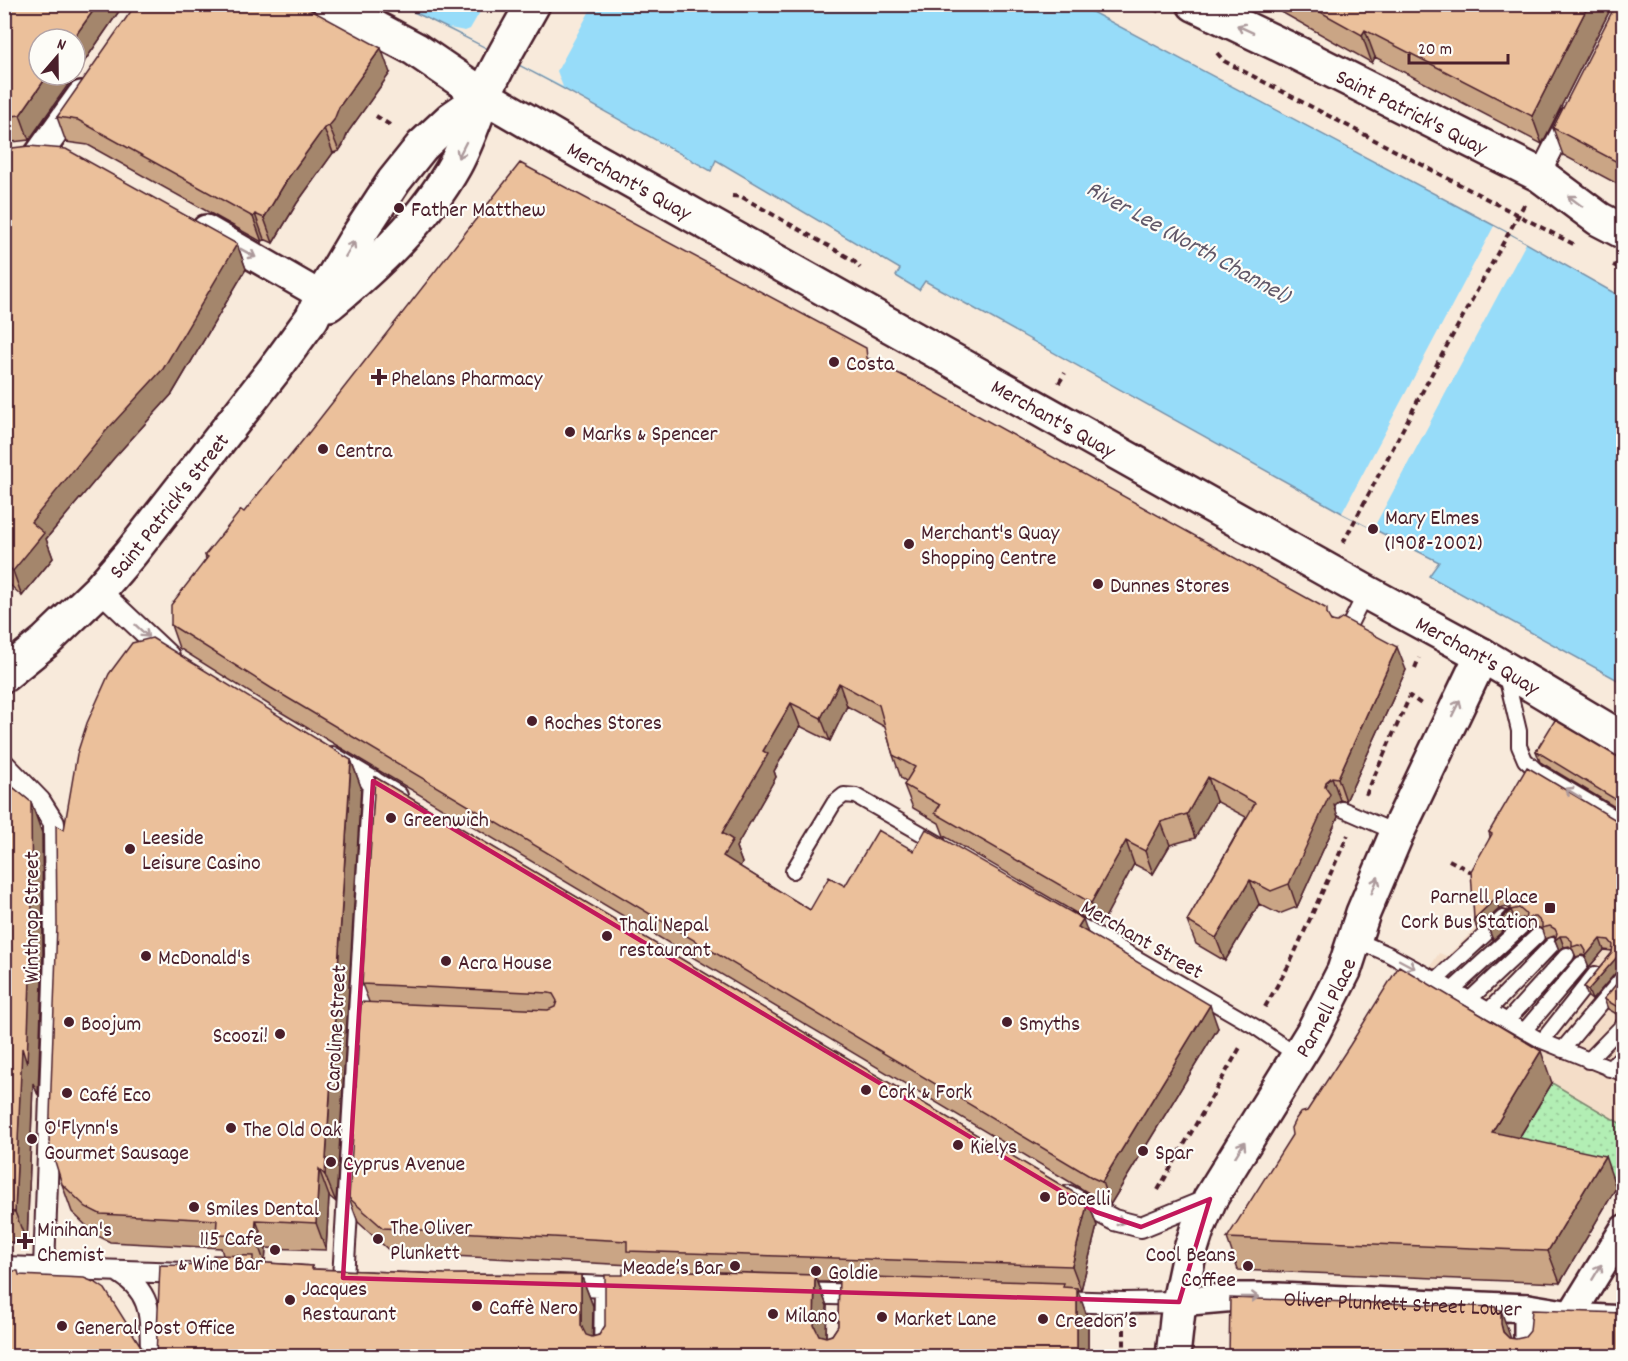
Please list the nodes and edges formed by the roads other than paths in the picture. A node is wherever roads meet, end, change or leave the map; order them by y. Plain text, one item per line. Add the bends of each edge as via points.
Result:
1 (330, 4) edge
2 (533, 4) edge
3 (1194, 4) edge
4 (98, 72) edge
5 (484, 96) junction
6 (1576, 103) edge
7 (38, 157) edge
8 (1546, 162) dead end
9 (181, 215) edge
10 (1623, 232) edge
11 (317, 307) junction
12 (99, 590) junction
13 (1366, 592) junction
14 (1344, 636) edge
15 (1493, 661) junction
16 (187, 667) edge
17 (4, 675) edge
18 (1623, 740) edge
19 (313, 745) edge
20 (4, 764) edge
21 (373, 781) junction
22 (413, 805) edge
23 (1342, 809) dead end
24 (1623, 823) edge
25 (1397, 832) junction
26 (953, 851) edge
27 (793, 871) dead end
28 (1062, 915) edge
29 (1505, 916) edge
30 (1521, 927) dead end
31 (1537, 936) dead end
32 (1354, 939) junction
33 (1552, 945) dead end
34 (1567, 955) dead end
35 (1581, 964) dead end
36 (1601, 967) edge
37 (1623, 976) edge
38 (1437, 980) junction
39 (1453, 989) junction
40 (1470, 999) junction
41 (1489, 1010) junction
42 (1507, 1021) junction
43 (1623, 1024) edge
44 (1524, 1031) junction
45 (1542, 1041) junction
46 (1562, 1050) junction
47 (1623, 1054) edge
48 (1298, 1056) junction
49 (1588, 1061) junction
50 (1609, 1069) junction
51 (1623, 1074) edge
52 (1055, 1187) edge
53 (1210, 1199) junction
54 (1623, 1229) edge
55 (4, 1267) edge
56 (44, 1268) junction
57 (117, 1271) junction
58 (207, 1274) edge
59 (320, 1278) edge
60 (343, 1278) junction
61 (367, 1279) edge
62 (545, 1285) edge
63 (605, 1287) junction
64 (651, 1288) edge
65 (781, 1293) edge
66 (883, 1296) edge
67 (1038, 1301) edge
68 (1179, 1302) junction
69 (1528, 1308) junction
70 (1572, 1315) junction
71 (1623, 1320) edge
72 (151, 1356) edge
73 (604, 1356) edge
74 (1173, 1356) edge
75 (1528, 1356) edge

1 - 5 main road, Merchant's Quay via 415,49
2 - 5 main road
10 -> 3 main road, Saint Patrick's Quay via 1540,175
4 - 7 street
5 - 11 main road, Saint Patrick's Street via 451,119 394,181
5 - 13 main road, Merchant's Quay
6 - 8 street
9 -> 11 street
11 - 12 main road, Saint Patrick's Street via 157,521
12 -> 16 street via 167,655
12 - 17 main road, Saint Patrick's Street
13 - 14 lane
13 - 15 main road, Merchant's Quay
15 - 18 main road, Merchant's Quay
24 -> 15 lane via 1525,760 1519,747 1519,731
25 -> 15 main road, Parnell Place
19 - 21 street
20 - 56 street, Winthrop Street via 40,801 54,823 55,953
21 - 22 street
21 - 60 street, Caroline Street via 364,1018
23 - 25 lane
32 -> 25 main road, Parnell Place
26 - 27 lane via 856,796 844,795 834,803
28 - 48 lane, Merchant Street via 1254,1026
29 - 38 lane
30 - 39 lane
31 - 40 lane
32 -> 38 lane
32 - 48 main road, Parnell Place via 1344,971
33 - 41 lane
34 - 42 lane
35 - 44 lane
36 - 45 lane
37 - 46 lane
38 - 39 lane
39 - 40 lane
40 - 41 lane
41 - 42 lane
42 - 44 lane
43 - 49 lane
44 - 45 lane
45 - 46 lane
46 - 49 lane
47 - 50 lane
53 -> 48 main road, Parnell Place
49 - 50 lane
50 - 51 lane
52 -> 53 street via 1114,1221 1141,1227
53 - 68 main road, Parnell Place via 1197,1230
70 -> 54 street
55 - 56 street
56 - 57 street
57 - 58 street
57 - 72 street via 140,1289 146,1300
59 - 60 street
60 - 61 street
62 - 63 street
63 - 64 street
63 - 73 street
65 - 66 street via 839,1302
67 - 68 street
68 -> 69 street, Oliver Plunkett Street Lower via 1278,1297
68 - 74 main road, Parnell Place
69 - 70 street, Oliver Plunkett Street Lower
69 - 75 street
70 - 71 street, Oliver Plunkett Street Lower

